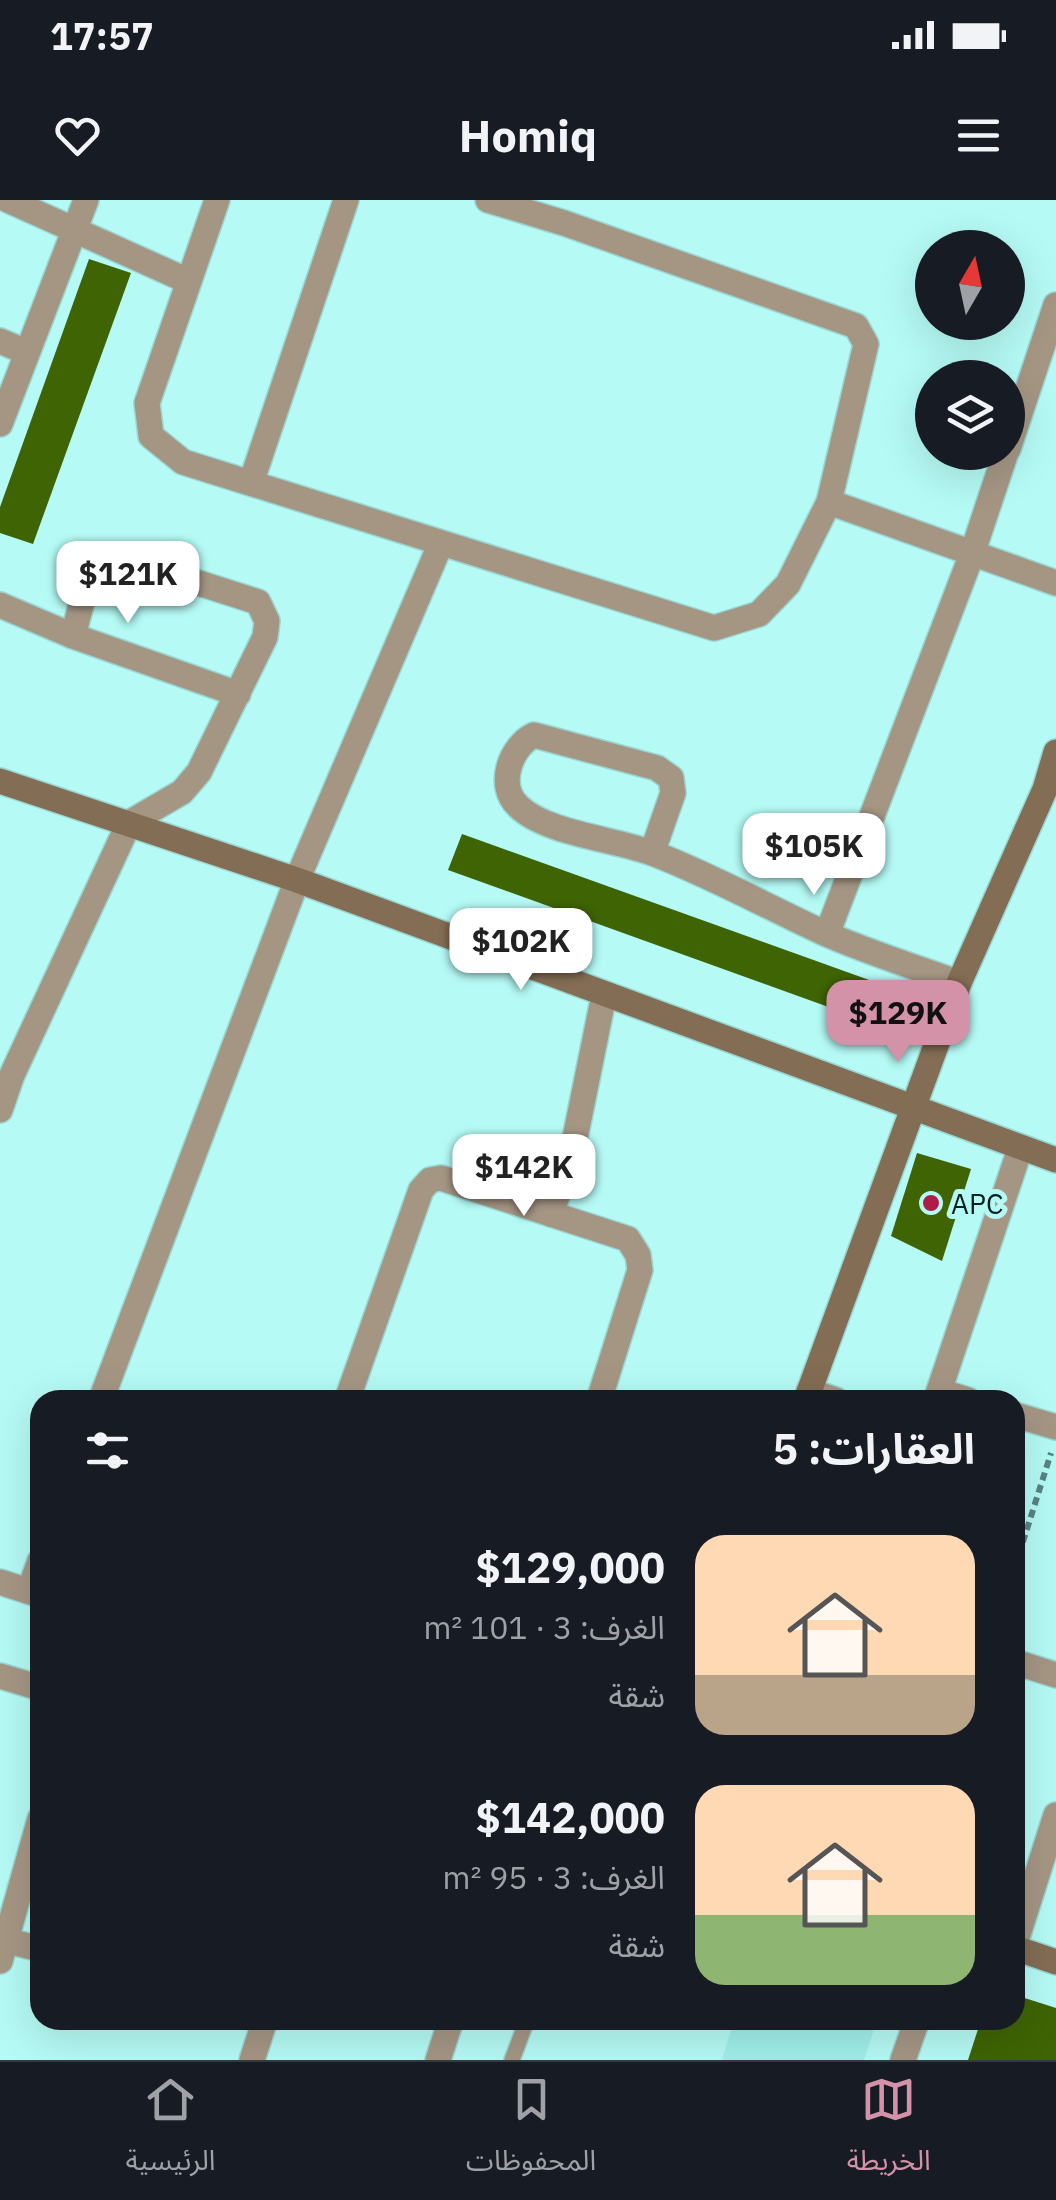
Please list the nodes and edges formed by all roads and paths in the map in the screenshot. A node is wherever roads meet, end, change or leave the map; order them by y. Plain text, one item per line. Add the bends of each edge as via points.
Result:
1 (8, 200) edge
2 (86, 200) edge
3 (218, 200) edge
4 (346, 200) edge
5 (488, 200) edge
6 (568, 211) edge
7 (75, 230) junction
8 (188, 281) junction
9 (1056, 305) edge
10 (0, 341) edge
11 (26, 352) junction
12 (6, 388) edge
13 (1025, 397) edge
14 (0, 424) edge
15 (1001, 470) edge
16 (251, 483) junction
17 (829, 502) junction
18 (441, 543) junction
19 (972, 554) junction
20 (1056, 582) edge
21 (0, 605) edge
22 (73, 636) junction
23 (238, 694) junction
24 (1056, 752) edge
25 (0, 780) edge
26 (1051, 791) edge
27 (129, 823) junction
28 (652, 853) junction
29 (297, 880) junction
30 (827, 934) junction
31 (958, 984) junction
32 (604, 994) junction
33 (912, 1108) junction
34 (0, 1110) edge
35 (1020, 1149) junction
36 (1056, 1160) edge
37 (551, 1214) junction
38 (105, 1390) edge
39 (351, 1390) edge
40 (602, 1390) edge
41 (809, 1390) edge
42 (939, 1390) edge
43 (1025, 1418) edge
44 (1056, 1428) edge
45 (1056, 1437) edge
46 (1025, 1535) edge
47 (0, 1582) edge
48 (30, 1592) edge
49 (1025, 1665) edge
50 (1056, 1675) edge
51 (0, 1676) edge
52 (30, 1685) edge
53 (1056, 1814) edge
54 (30, 1853) edge
55 (1025, 1914) edge
56 (2, 1947) edge
57 (30, 1949) edge
58 (1025, 1950) edge
59 (1056, 1962) edge
60 (262, 2030) edge
61 (448, 2030) edge
62 (523, 2030) edge
63 (914, 2030) edge
64 (252, 2060) edge
65 (438, 2060) edge
66 (512, 2060) edge
67 (903, 2060) edge

1 - 7 street
2 - 7 street
3 - 8 street
4 - 16 street
5 - 6 street
6 - 17 street via 856,326 866,344
7 - 8 street
7 - 11 street
8 - 16 street via 147,402 151,436 183,462
9 - 13 street
10 - 11 street
11 - 12 street
12 - 14 street
15 - 19 street
16 - 18 street
17 - 18 street via 788,584 759,614 714,628
17 - 19 street
18 - 29 street
19 - 20 street
19 - 30 street
21 - 22 street
22 - 23 street
22 - 23 street via 86,586 100,568 124,558 258,602 265,637
23 - 27 street via 199,772 182,792
24 - 26 street
25 - 27 street
26 - 31 street
27 - 29 street
27 - 34 street
28 - 28 street via 562,828 518,806 507,785 522,741 534,736 657,768 671,778 673,794
28 - 30 street
29 - 32 street
29 - 38 street
30 - 31 street
31 - 33 street
32 - 33 street
32 - 37 street via 574,1148
33 - 35 street
33 - 41 street
35 - 36 street
35 - 42 street
37 - 39 street via 430,1180
37 - 40 street via 628,1239 638,1254 640,1270
43 - 44 street
45 - 46 path
47 - 48 street
49 - 50 street
51 - 52 street
53 - 55 street
54 - 56 street
56 - 57 street
58 - 59 street
60 - 64 street
61 - 65 street
62 - 66 lane
63 - 67 street

